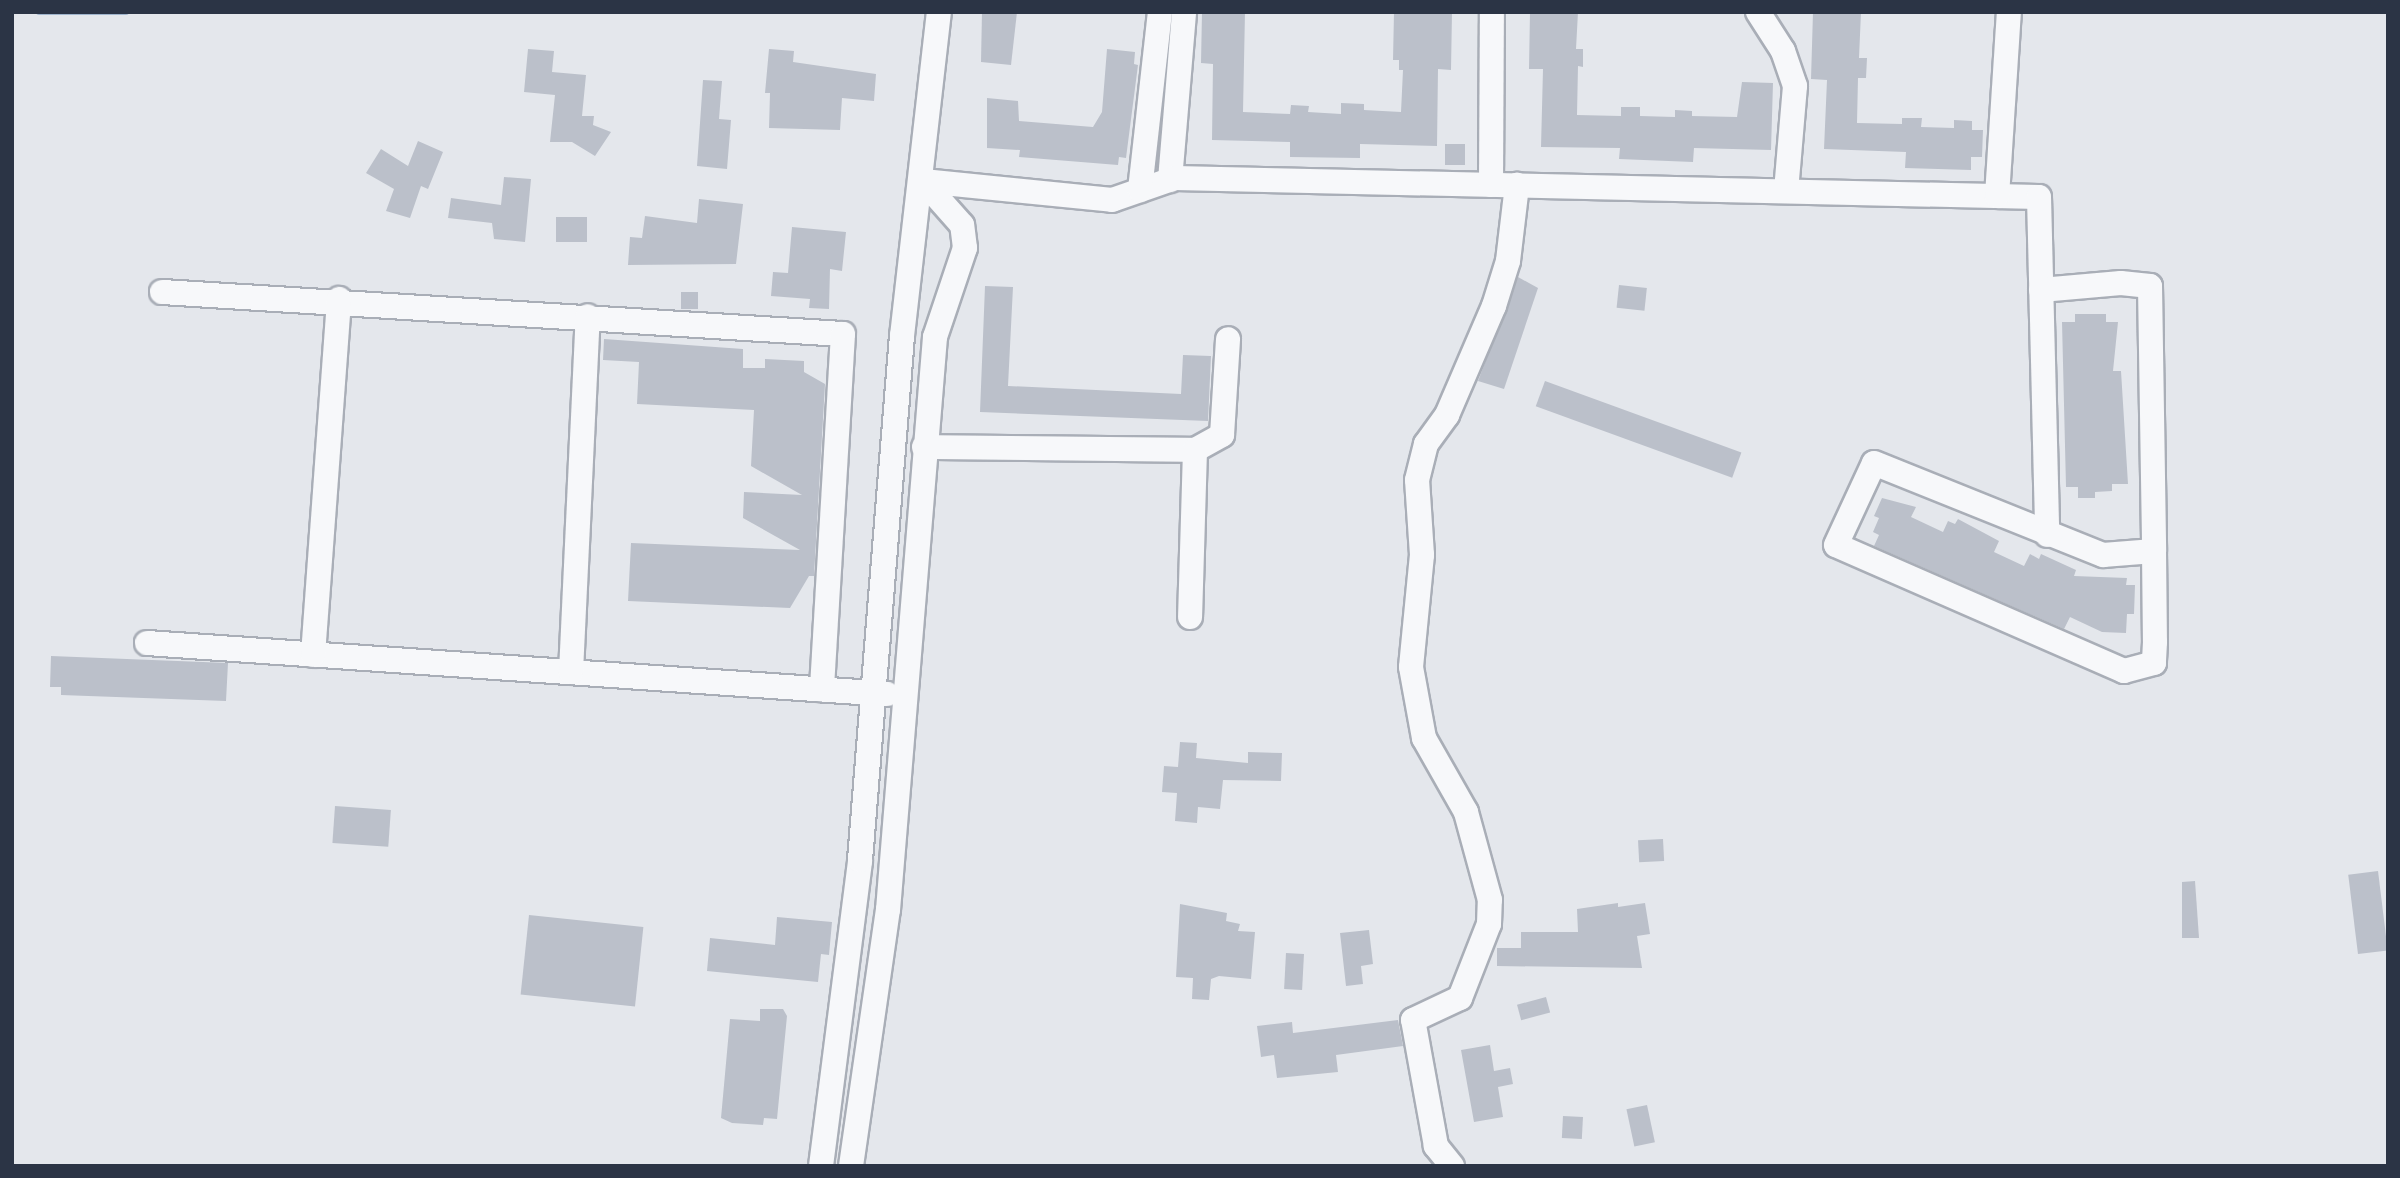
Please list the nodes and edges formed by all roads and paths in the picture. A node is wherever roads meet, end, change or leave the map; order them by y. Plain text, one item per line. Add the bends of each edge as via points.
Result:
1 (939, 12) edge
2 (1160, 12) edge
3 (1184, 12) edge
4 (1492, 12) edge
5 (1758, 12) edge
6 (2009, 12) edge
7 (1170, 180) junction
8 (923, 181) junction
9 (1491, 185) junction
10 (1517, 185) junction
11 (1140, 190) junction
12 (1786, 191) junction
13 (1997, 196) junction
14 (2041, 290) junction
15 (162, 292) dead end
16 (339, 299) junction
17 (588, 316) junction
18 (1228, 339) dead end
19 (924, 447) junction
20 (1195, 450) junction
21 (2047, 535) junction
22 (2154, 551) junction
23 (1190, 617) dead end
24 (147, 643) dead end
25 (313, 655) junction
26 (571, 673) junction
27 (822, 689) junction
28 (871, 693) junction
29 (905, 696) junction
30 (821, 1166) edge
31 (851, 1166) edge
32 (1452, 1166) edge

1 - 8 street
2 - 11 street
3 - 7 street
4 - 9 street
5 - 12 street via 1783,51 1795,86
6 - 13 street
7 - 9 street
7 - 11 street
8 - 11 street via 1112,200
8 - 19 street via 962,225 965,248 935,337
8 - 28 street via 902,336
9 - 10 street
10 - 12 street
10 - 32 street via 1508,261 1494,306 1447,415 1426,444 1418,480 1422,555 1412,667 1424,738 1466,812 1490,900 1489,924 1460,998 1413,1020 1436,1146
12 - 13 street
13 - 14 street via 2039,197
14 - 21 street
14 - 22 street via 2121,283 2150,286
15 - 16 street
16 - 17 street
16 - 25 street
17 - 26 street
17 - 27 street via 844,334
18 - 20 street via 1222,435
19 - 20 street
19 - 29 street
20 - 23 street
21 - 22 street via 2103,555
21 - 22 street via 1874,463 1836,545 2124,671 2154,663
24 - 25 street
25 - 26 street
26 - 27 street
27 - 28 street
28 - 29 street
28 - 30 street via 860,860
29 - 31 street via 888,910

